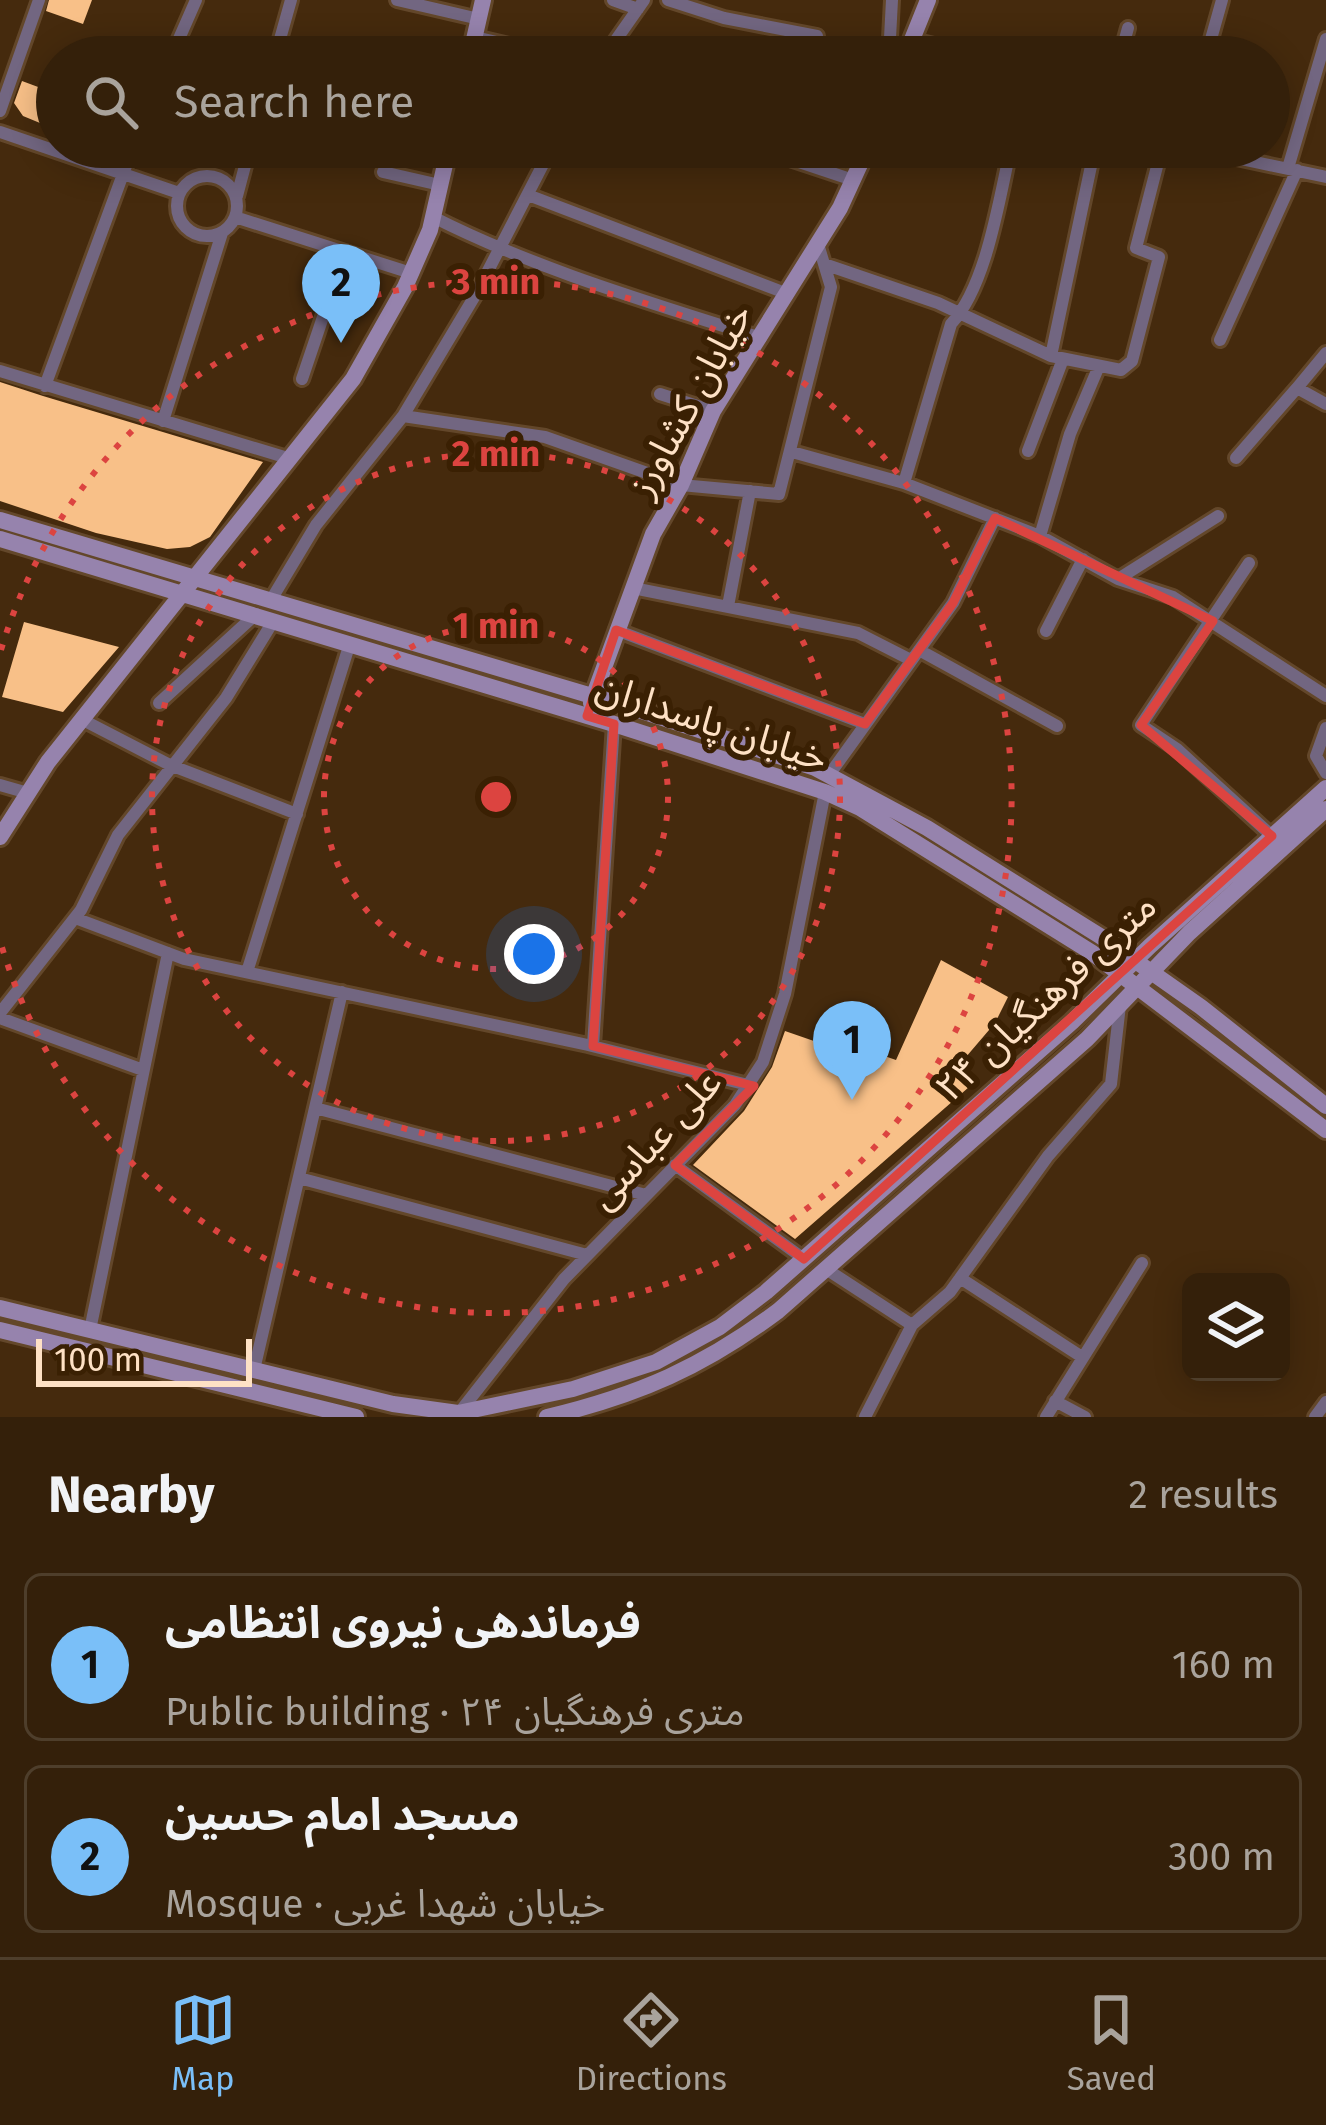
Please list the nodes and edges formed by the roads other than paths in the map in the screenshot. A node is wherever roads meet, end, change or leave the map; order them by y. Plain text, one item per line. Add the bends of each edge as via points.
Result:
1 (39, 0) edge
2 (196, 0) edge
3 (291, 0) edge
4 (397, 0) edge
5 (483, 0) edge
6 (613, 0) edge
7 (668, 0) edge
8 (892, 0) edge
9 (928, 0) edge
10 (1222, 0) edge
11 (641, 5) edge
12 (477, 28) junction
13 (1128, 28) dead end
14 (180, 36) edge
15 (281, 36) edge
16 (475, 36) edge
17 (498, 36) edge
18 (619, 36) edge
19 (818, 36) dead end
20 (890, 36) edge
21 (914, 36) edge
22 (1126, 36) edge
23 (1212, 36) edge
24 (1326, 38) edge
25 (0, 111) edge
26 (0, 132) edge
27 (36, 144) edge
28 (107, 168) edge
29 (124, 168) edge
30 (244, 168) edge
31 (444, 168) edge
32 (542, 168) edge
33 (817, 168) edge
34 (858, 168) edge
35 (1006, 168) edge
36 (1091, 168) edge
37 (1157, 168) edge
38 (1287, 168) edge
39 (1292, 169) junction
40 (383, 172) dead end
41 (122, 173) junction
42 (1326, 177) edge
43 (853, 180) junction
44 (440, 185) junction
45 (179, 193) junction
46 (528, 195) junction
47 (236, 198) junction
48 (235, 217) junction
49 (433, 217) junction
50 (222, 232) junction
51 (818, 244) junction
52 (499, 250) junction
53 (345, 252) junction
54 (824, 264) junction
55 (411, 273) junction
56 (784, 292) junction
57 (960, 314) junction
58 (760, 338) junction
59 (1220, 340) dead end
60 (1326, 353) edge
61 (1057, 357) junction
62 (1100, 366) junction
63 (0, 371) edge
64 (302, 379) dead end
65 (45, 386) junction
66 (1297, 388) junction
67 (660, 394) dead end
68 (1326, 404) edge
69 (713, 411) junction
70 (403, 416) junction
71 (163, 421) junction
72 (1028, 451) dead end
73 (792, 452) junction
74 (1236, 458) dead end
75 (291, 460) junction
76 (904, 483) junction
77 (681, 484) junction
78 (750, 490) junction
79 (1218, 516) dead end
80 (995, 518) junction
81 (0, 520) edge
82 (1040, 536) junction
83 (0, 538) edge
84 (1083, 560) junction
85 (1249, 562) dead end
86 (195, 577) junction
87 (1118, 579) junction
88 (632, 588) junction
89 (183, 593) junction
90 (271, 600) junction
91 (728, 606) junction
92 (256, 614) junction
93 (274, 620) junction
94 (1213, 621) junction
95 (616, 630) junction
96 (1046, 631) dead end
97 (350, 644) junction
98 (915, 655) junction
99 (593, 696) junction
100 (1326, 696) edge
101 (159, 703) dead end
102 (587, 716) junction
103 (82, 718) junction
104 (614, 724) junction
105 (865, 724) junction
106 (1058, 726) dead end
107 (1326, 728) edge
108 (170, 765) junction
109 (1326, 773) edge
110 (827, 783) junction
111 (0, 785) edge
112 (1326, 788) edge
113 (28, 793) junction
114 (1326, 808) edge
115 (297, 814) junction
116 (0, 836) edge
117 (1272, 836) junction
118 (75, 918) junction
119 (168, 952) junction
120 (1128, 967) junction
121 (247, 972) junction
122 (1144, 980) junction
123 (342, 992) junction
124 (1120, 1004) junction
125 (0, 1016) edge
126 (592, 1046) junction
127 (143, 1070) junction
128 (748, 1085) junction
129 (1326, 1106) edge
130 (315, 1108) junction
131 (1326, 1130) edge
132 (675, 1166) junction
133 (298, 1178) junction
134 (646, 1195) junction
135 (587, 1255) junction
136 (804, 1259) junction
137 (1142, 1263) dead end
138 (826, 1269) junction
139 (960, 1278) junction
140 (0, 1308) edge
141 (912, 1325) junction
142 (0, 1330) edge
143 (90, 1330) junction
144 (1082, 1357) junction
145 (254, 1370) junction
146 (248, 1391) junction
147 (1055, 1401) junction
148 (1326, 1402) edge
149 (457, 1415) edge
150 (356, 1417) edge
151 (548, 1417) edge
152 (866, 1417) edge
153 (1046, 1417) edge
154 (1085, 1417) edge
155 (1316, 1417) edge

1 - 25 street
2 - 14 street
3 - 15 street
4 - 12 street
5 - 12 main road
6 - 11 street
7 - 19 street
8 - 20 street
9 - 21 main road
10 - 23 street
11 - 18 street
12 - 16 main road
12 - 17 street
13 - 22 street
24 - 39 street
26 - 27 street
28 - 41 street
29 - 41 street
30 - 47 street
31 - 44 main road
32 - 46 street
33 - 43 street
34 - 43 main road, خیابان کشاورز
35 - 57 street
36 - 61 street
37 - 62 street via 1136,248 1159,257 1132,361 1120,370
38 - 39 street
39 - 42 street
39 - 59 street
40 - 44 street
41 - 45 street
41 - 65 street
43 - 51 main road, خیابان کشاورز
44 - 49 main road
45 - 47 street via 206,175 225,181
45 - 50 street via 185,227 202,236
46 - 52 street
46 - 56 street
47 - 48 street
48 - 50 street
48 - 53 street
49 - 52 street
49 - 55 main road
50 - 71 street
51 - 54 street
51 - 56 main road, خیابان کشاورز
52 - 58 street
52 - 70 street
53 - 55 street
53 - 64 street
54 - 57 street
54 - 73 street via 831,287
55 - 75 main road via 353,379
56 - 58 main road, خیابان کشاورز
57 - 61 street
57 - 76 street via 950,324
58 - 69 main road, خیابان کشاورز
60 - 66 street
61 - 62 street
61 - 72 street
62 - 82 street
63 - 65 street
65 - 71 street
66 - 68 street
66 - 74 street
67 - 69 street
69 - 77 main road, خیابان کشاورز
70 - 77 street via 545,437
70 - 90 street via 316,525
71 - 75 street
73 - 76 street
73 - 78 street via 779,494
75 - 86 main road
76 - 80 street
77 - 78 street
77 - 88 main road, خیابان کشاورز
78 - 91 street
79 - 87 street
80 - 82 street
80 - 98 street
81 - 86 main road
82 - 84 street
83 - 89 main road, خیابان پاسداران
84 - 87 street
84 - 96 street
85 - 94 street
86 - 89 main road
86 - 90 main road, خیابان پاسداران
87 - 94 street
88 - 91 street
88 - 95 main road, خیابان کشاورز
89 - 92 main road, خیابان پاسداران
89 - 103 main road
90 - 99 main road, خیابان پاسداران
91 - 98 street via 858,633
92 - 93 main road, خیابان پاسداران
92 - 101 street
93 - 97 main road, خیابان پاسداران
93 - 108 street via 226,698
94 - 100 street
94 - 117 street via 1141,724
95 - 99 main road, خیابان کشاورز
95 - 105 street
97 - 102 main road, خیابان پاسداران
97 - 115 street
98 - 105 street
98 - 106 street
99 - 102 main road, خیابان کشاورز
99 - 110 main road, خیابان پاسداران
102 - 104 main road, خیابان پاسداران
103 - 108 street
103 - 113 main road
104 - 110 main road, خیابان پاسداران
104 - 126 street
105 - 110 street
107 - 109 street via 1316,756
108 - 115 street
108 - 118 street via 118,835
110 - 120 main road, خیابان پاسداران via 927,828
110 - 128 street, علی عباسی via 785,994
111 - 113 street
112 - 117 main road, ۲۴ متری فرهنگیان
113 - 116 main road
114 - 122 main road, ۲۴ متری فرهنگیان
115 - 121 street
117 - 120 main road, ۲۴ متری فرهنگیان
118 - 119 street
118 - 125 street
119 - 121 street
119 - 127 street
120 - 122 main road, خیابان پاسداران
120 - 136 main road, ۲۴ متری فرهنگیان
121 - 123 street
122 - 124 main road, ۲۴ متری فرهنگیان
122 - 129 main road, خیابان پاسداران via 1201,1007
122 - 131 main road, خیابان پاسداران
123 - 126 street
123 - 130 street
124 - 138 main road, ۲۴ متری فرهنگیان
124 - 139 street via 1111,1084
125 - 127 street
126 - 128 street
127 - 143 street
128 - 132 street, علی عباسی
130 - 133 street
130 - 134 street
132 - 134 street, علی عباسی
132 - 136 street
133 - 135 street
133 - 145 street
134 - 135 street, علی عباسی
135 - 149 street, علی عباسی
136 - 149 main road, ۲۴ متری فرهنگیان via 720,1327 656,1362
137 - 144 street
138 - 141 street
138 - 151 main road, ۲۴ متری فرهنگیان via 731,1346 663,1382
139 - 141 street
139 - 144 street
140 - 143 main road, ۲۴ متری فرهنگیان
141 - 152 street
142 - 146 main road
143 - 145 main road, ۲۴ متری فرهنگیان
144 - 147 street
145 - 146 main road
145 - 149 main road, ۲۴ متری فرهنگیان
146 - 150 main road
147 - 153 street
147 - 154 street
148 - 155 street

